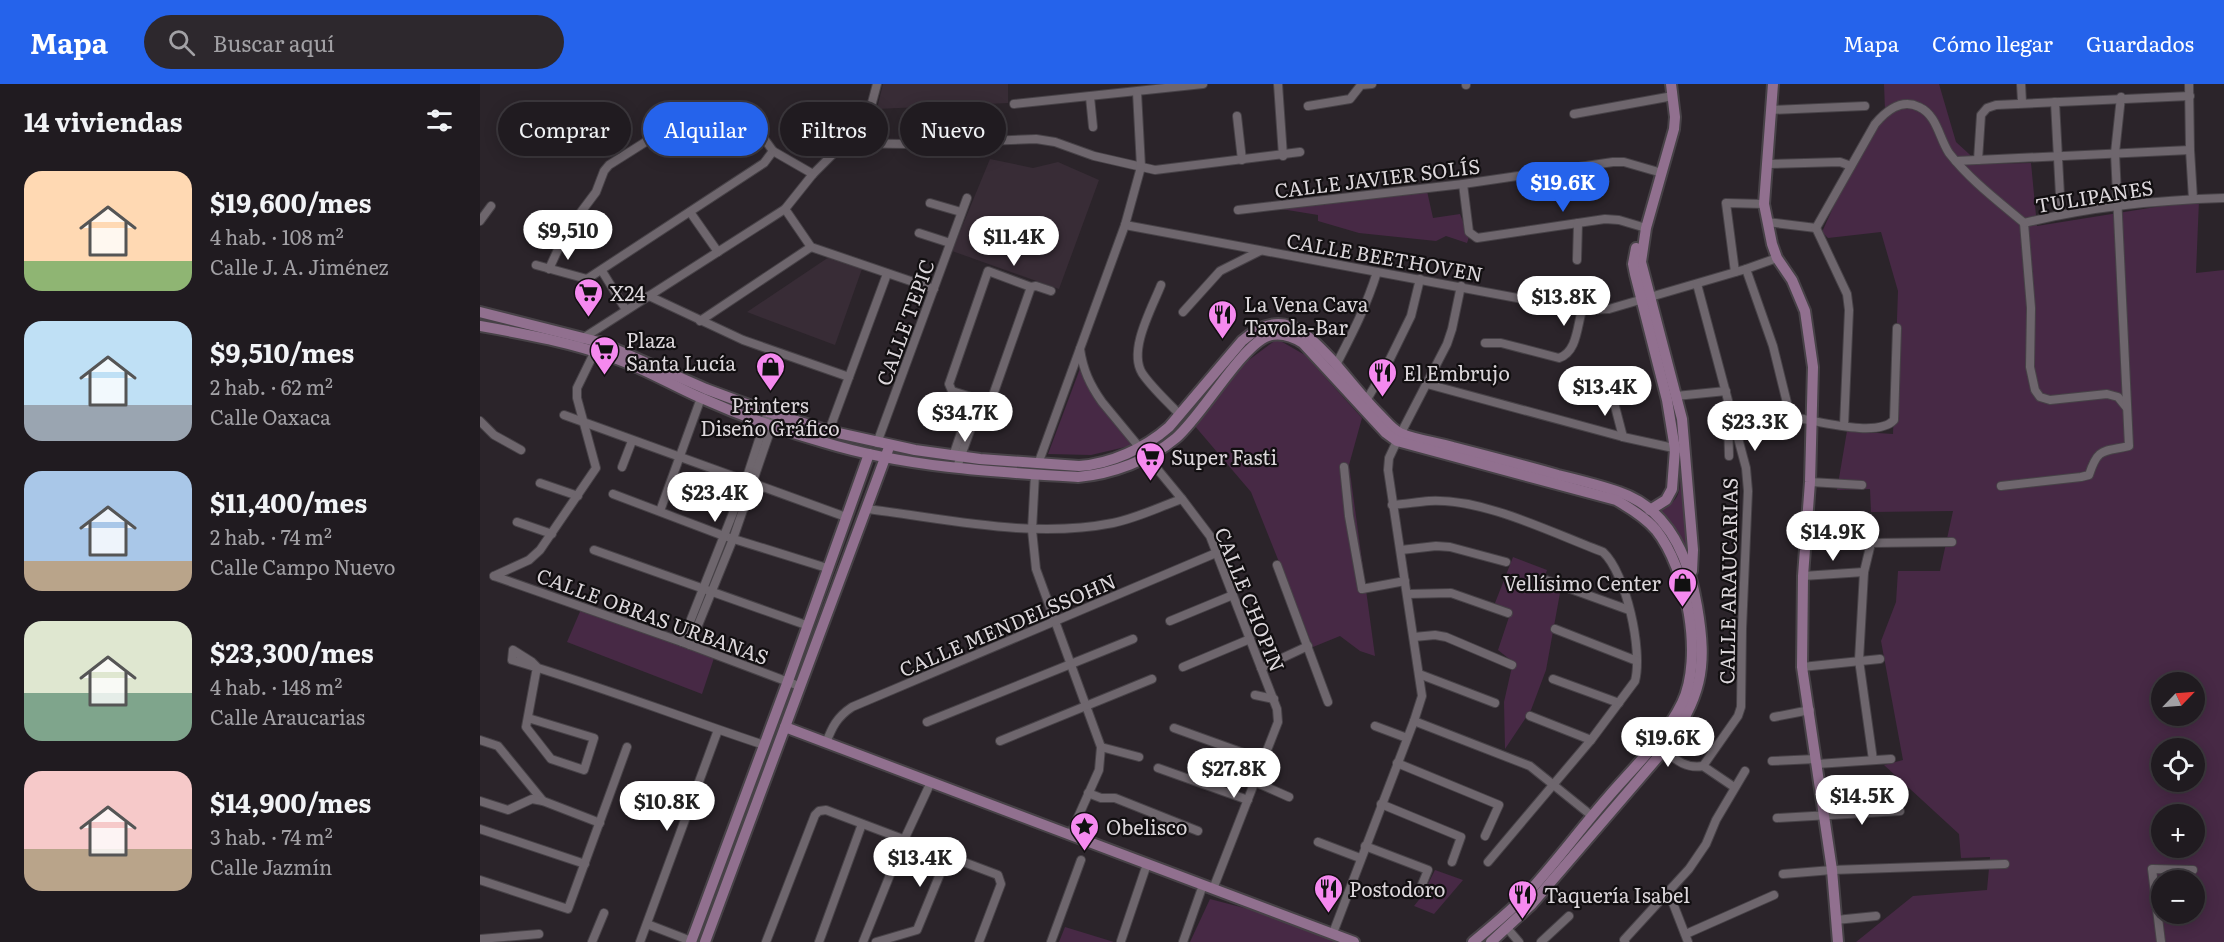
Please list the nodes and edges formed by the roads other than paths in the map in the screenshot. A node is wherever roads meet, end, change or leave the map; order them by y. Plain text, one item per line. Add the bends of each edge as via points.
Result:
1 (877, 84) edge
2 (1203, 84) edge
3 (1278, 84) edge
4 (1372, 84) edge
5 (1671, 84) edge
6 (1773, 84) edge
7 (2021, 84) edge
8 (2189, 84) edge
9 (1137, 92) junction
10 (1673, 96) junction
11 (2190, 96) junction
12 (1090, 97) junction
13 (2121, 98) junction
14 (872, 102) edge
15 (2022, 102) junction
16 (2055, 102) junction
17 (1014, 104) dead end
18 (1308, 106) dead end
19 (1865, 106) dead end
20 (1771, 110) junction
21 (1574, 114) dead end
22 (1238, 116) dead end
23 (1094, 127) dead end
24 (888, 144) edge
25 (2190, 150) junction
26 (773, 151) junction
27 (1300, 152) dead end
28 (2115, 153) junction
29 (831, 156) edge
30 (1283, 156) junction
31 (2059, 156) junction
32 (1242, 160) junction
33 (1978, 160) junction
34 (1956, 161) junction
35 (1767, 164) junction
36 (1851, 166) junction
37 (1141, 167) junction
38 (1662, 173) junction
39 (813, 174) junction
40 (1463, 184) junction
41 (967, 198) dead end
42 (2224, 198) edge
43 (2193, 199) junction
44 (930, 202) dead end
45 (1764, 204) junction
46 (491, 206) dead end
47 (2117, 207) junction
48 (785, 209) junction
49 (1238, 210) dead end
50 (690, 212) junction
51 (961, 212) junction
52 (2061, 214) junction
53 (480, 221) edge
54 (1767, 222) junction
55 (1578, 223) junction
56 (2024, 223) junction
57 (1125, 225) junction
58 (1646, 228) junction
59 (1816, 228) junction
60 (919, 233) dead end
61 (950, 243) junction
62 (812, 247) junction
63 (1260, 251) junction
64 (718, 252) junction
65 (1777, 258) junction
66 (1577, 260) dead end
67 (536, 265) dead end
68 (549, 269) junction
69 (1746, 269) junction
70 (602, 271) junction
71 (1377, 272) junction
72 (1735, 272) junction
73 (887, 274) junction
74 (1420, 279) junction
75 (1697, 284) junction
76 (1161, 285) dead end
77 (1461, 286) junction
78 (1031, 287) junction
79 (934, 289) junction
80 (1051, 291) dead end
81 (649, 296) junction
82 (1646, 298) junction
83 (626, 310) junction
84 (1582, 310) junction
85 (480, 312) edge
86 (1183, 312) dead end
87 (700, 321) junction
88 (480, 326) edge
89 (1897, 328) dead end
90 (585, 337) junction
91 (1485, 343) dead end
92 (571, 346) junction
93 (597, 346) junction
94 (1080, 349) junction
95 (1336, 365) junction
96 (849, 377) junction
97 (1427, 384) junction
98 (1611, 391) dead end
99 (1726, 391) junction
100 (1676, 396) junction
101 (701, 398) junction
102 (977, 399) junction
103 (1366, 401) junction
104 (2127, 408) junction
105 (1731, 411) junction
106 (564, 415) dead end
107 (1180, 415) junction
108 (770, 419) junction
109 (1811, 420) junction
110 (480, 421) edge
111 (583, 422) junction
112 (1844, 426) junction
113 (829, 431) junction
114 (1399, 437) junction
115 (1623, 437) junction
116 (632, 441) junction
117 (877, 443) junction
118 (890, 446) junction
119 (521, 450) dead end
120 (1680, 450) junction
121 (1144, 452) junction
122 (869, 454) junction
123 (1729, 456) dead end
124 (679, 457) junction
125 (886, 457) junction
126 (957, 460) junction
127 (1344, 467) dead end
128 (622, 468) dead end
129 (1036, 469) junction
130 (750, 481) junction
131 (1810, 482) junction
132 (540, 483) dead end
133 (1862, 485) dead end
134 (1580, 486) junction
135 (2001, 486) dead end
136 (613, 494) dead end
137 (578, 496) junction
138 (1182, 499) junction
139 (1392, 506) junction
140 (867, 509) junction
141 (1650, 510) junction
142 (660, 511) junction
143 (846, 518) junction
144 (517, 522) dead end
145 (1032, 530) junction
146 (552, 534) junction
147 (724, 536) junction
148 (733, 539) junction
149 (1952, 542) dead end
150 (594, 550) dead end
151 (1401, 550) junction
152 (1216, 553) junction
153 (1506, 562) dead end
154 (1277, 565) dead end
155 (827, 568) junction
156 (1864, 572) junction
157 (1803, 576) junction
158 (1692, 577) junction
159 (1543, 579) dead end
160 (1405, 581) junction
161 (708, 590) junction
162 (1407, 594) junction
163 (1233, 595) junction
164 (1629, 610) junction
165 (1508, 613) dead end
166 (1170, 621) dead end
167 (1057, 622) junction
168 (806, 625) junction
169 (1555, 629) dead end
170 (1414, 637) junction
171 (1133, 639) dead end
172 (1250, 639) junction
173 (686, 643) junction
174 (1308, 646) junction
175 (1880, 659) dead end
176 (1859, 660) junction
177 (1637, 661) junction
178 (1072, 664) junction
179 (1512, 665) dead end
180 (1183, 667) dead end
181 (1802, 667) junction
182 (1261, 668) junction
183 (1419, 674) junction
184 (1152, 679) dead end
185 (1553, 679) dead end
186 (788, 681) junction
187 (800, 686) junction
188 (1255, 695) dead end
189 (1274, 699) junction
190 (1328, 702) dead end
191 (1495, 703) dead end
192 (1619, 703) junction
193 (1086, 706) junction
194 (1810, 710) junction
195 (1530, 716) dead end
196 (1774, 717) dead end
197 (528, 718) junction
198 (1414, 721) junction
199 (927, 722) dead end
200 (1375, 726) dead end
201 (785, 727) junction
202 (1174, 728) dead end
203 (718, 730) junction
204 (1407, 738) junction
205 (480, 740) edge
206 (1590, 740) junction
207 (1000, 741) dead end
208 (826, 743) junction
209 (1655, 743) junction
210 (764, 745) junction
211 (627, 747) dead end
212 (1101, 747) junction
213 (1664, 750) junction
214 (1139, 757) dead end
215 (1891, 759) dead end
216 (1263, 760) junction
217 (1873, 760) junction
218 (1772, 761) dead end
219 (1816, 761) junction
220 (1397, 763) junction
221 (1703, 766) junction
222 (1158, 768) dead end
223 (1745, 771) dead end
224 (931, 782) junction
225 (1255, 782) junction
226 (1552, 783) junction
227 (1734, 787) junction
228 (1088, 793) junction
229 (1289, 797) dead end
230 (1248, 800) junction
231 (480, 801) edge
232 (543, 801) junction
233 (1381, 804) junction
234 (1900, 811) dead end
235 (1823, 815) junction
236 (1592, 816) junction
237 (1777, 818) dead end
238 (600, 824) junction
239 (862, 824) junction
240 (480, 829) edge
241 (1198, 831) dead end
242 (1070, 835) junction
243 (1485, 836) dead end
244 (904, 840) junction
245 (1318, 842) dead end
246 (1365, 846) junction
247 (947, 857) junction
248 (1360, 858) junction
249 (1081, 860) dead end
250 (1452, 862) dead end
251 (1488, 862) dead end
252 (585, 864) junction
253 (1148, 864) junction
254 (2005, 864) dead end
255 (1832, 870) junction
256 (2152, 870) edge
257 (2193, 870) dead end
258 (1553, 872) junction
259 (1783, 874) dead end
260 (480, 880) edge
261 (1208, 887) junction
262 (1419, 892) dead end
263 (1669, 893) junction
264 (1774, 895) dead end
265 (604, 913) dead end
266 (1569, 916) dead end
267 (1876, 916) dead end
268 (1836, 920) junction
269 (647, 924) junction
270 (2159, 924) edge
271 (1507, 928) junction
272 (1333, 933) junction
273 (539, 934) dead end
274 (1687, 938) edge
275 (480, 939) edge
276 (691, 941) edge
277 (981, 941) edge
278 (1121, 941) edge
279 (1625, 941) edge
280 (592, 942) edge
281 (640, 942) edge
282 (705, 942) edge
283 (766, 942) edge
284 (819, 942) edge
285 (863, 942) edge
286 (876, 942) edge
287 (1051, 942) edge
288 (1183, 942) edge
289 (1354, 942) edge
290 (1473, 942) edge
291 (1491, 942) edge
292 (1519, 942) edge
293 (1541, 942) edge
294 (1838, 942) edge
295 (2161, 942) edge

1 - 14 street
2 - 9 street
3 - 30 street
4 - 18 street via 1361,85 1350,99
5 - 10 main road
6 - 20 main road
7 - 15 street
8 - 11 street
9 - 12 street
9 - 37 street
10 - 21 street
10 - 38 main road via 1674,129
11 - 13 street
11 - 25 street
12 - 17 street
12 - 23 street
13 - 16 street
13 - 28 street
15 - 16 street
15 - 33 street via 1996,105 1981,115
16 - 31 street
19 - 20 street
20 - 35 main road
22 - 32 street
24 - 37 street via 1036,139
25 - 28 street
25 - 43 street
26 - 39 street
26 - 50 street via 764,163
26 - 68 street via 749,122 693,112 609,165 596,192 566,232
27 - 30 street
28 - 31 street
28 - 47 street
29 - 39 street
30 - 32 street
31 - 33 street
31 - 52 street
32 - 37 street via 1155,170
33 - 34 street
34 - 36 street, TULIPANES via 1933,119 1918,106 1907,104 1884,114
34 - 56 street, TULIPANES
35 - 36 street via 1840,162
35 - 45 main road
36 - 59 street, TULIPANES
37 - 57 street
38 - 40 street, CALLE JAVIER SOLÍS via 1613,162
38 - 58 main road
39 - 48 street
40 - 49 street, CALLE JAVIER SOLÍS
40 - 55 street via 1469,232 1476,238
41 - 51 street, CALLE TEPIC
42 - 43 street, TULIPANES
43 - 47 street, TULIPANES
44 - 51 street
45 - 54 main road
45 - 72 street via 1726,203
46 - 53 street
47 - 52 street, TULIPANES
47 - 104 street
48 - 62 street
48 - 64 street
50 - 64 street
50 - 70 street
51 - 61 street, CALLE TEPIC
52 - 56 street, TULIPANES
54 - 59 street
54 - 65 main road
55 - 58 street via 1619,220
55 - 66 street
56 - 104 street via 2031,308 2030,367 2036,390 2040,397 2050,400 2107,394 2118,397
57 - 63 street, CALLE BEETHOVEN
57 - 94 street
58 - 82 main road via 1641,262
59 - 112 street via 1847,294
60 - 61 street
61 - 79 street, CALLE TEPIC
62 - 73 street
62 - 87 street
63 - 71 street, CALLE BEETHOVEN
63 - 86 street via 1220,271
64 - 81 street
65 - 69 street, CALLE BEETHOVEN
65 - 109 main road via 1805,311 1813,367
67 - 68 street
68 - 70 street via 587,279
69 - 72 street, CALLE BEETHOVEN
69 - 109 street via 1773,346 1789,411 1797,418
70 - 83 street
71 - 74 street, CALLE BEETHOVEN
71 - 95 street via 1358,323
72 - 75 street, CALLE BEETHOVEN
73 - 79 street
73 - 96 street
74 - 77 street, CALLE BEETHOVEN
74 - 103 street via 1411,316
75 - 82 street, CALLE BEETHOVEN
75 - 99 street, CALLE ARAUCARIAS
76 - 107 street via 1139,343 1138,364 1142,374
77 - 84 street, CALLE BEETHOVEN
77 - 97 street via 1452,329
78 - 80 street
78 - 102 street via 992,398 987,402
78 - 102 street via 988,271 949,384 952,391
79 - 117 street, CALLE TEPIC
81 - 83 street
81 - 87 street
82 - 84 street, CALLE BEETHOVEN via 1609,309
82 - 100 main road
82 - 120 main road
83 - 90 street
84 - 91 street via 1571,351 1566,356 1559,358 1501,343
85 - 90 main road
87 - 96 street
88 - 92 main road
89 - 112 street via 1894,420 1882,427
90 - 92 street
90 - 93 main road
92 - 93 main road
93 - 101 main road
93 - 108 main road
93 - 111 street via 577,388
94 - 121 street, CALLE CHOPIN via 1090,386
94 - 129 street
95 - 103 main road
95 - 107 main road via 1301,330 1289,325 1263,326 1242,341
96 - 113 street
97 - 114 street
97 - 115 street
98 - 115 street
99 - 100 street
99 - 105 street, CALLE ARAUCARIAS
100 - 120 main road via 1682,420
101 - 108 main road
101 - 124 street
102 - 126 street
103 - 114 main road
104 - 135 street via 2129,446 2099,453 2088,475
105 - 123 street
105 - 221 street, CALLE ARAUCARIAS via 1748,491 1741,707
106 - 111 street
107 - 121 main road
108 - 113 main road
108 - 122 main road via 823,442
108 - 130 street
109 - 112 street
109 - 131 main road
110 - 119 street via 494,435
111 - 116 street
111 - 137 street via 596,468
113 - 117 main road
114 - 121 main road via 1386,433 1303,343 1279,334 1250,349 1186,428 1163,448
114 - 134 main road
114 - 139 street via 1389,458
115 - 120 street
116 - 124 street
116 - 128 street
117 - 118 main road
118 - 125 main road
118 - 126 main road
120 - 141 main road via 1672,489 1666,500
120 - 158 main road via 1693,550
121 - 129 main road via 1091,465
121 - 138 street, CALLE CHOPIN
122 - 125 main road
122 - 143 main road
124 - 130 street
124 - 142 street
125 - 126 main road
125 - 140 main road
126 - 129 main road
127 - 160 street via 1362,589
129 - 145 street
130 - 143 street
130 - 147 street
130 - 148 street
131 - 133 street
131 - 157 main road
132 - 137 street
134 - 141 main road via 1621,492
134 - 209 main road via 1616,501 1656,530 1681,581 1693,661 1683,701
136 - 142 street
137 - 146 street
138 - 145 street via 1111,523
138 - 152 street, CALLE CHOPIN via 1202,524
139 - 151 street
139 - 164 street via 1456,502 1488,509 1603,552 1617,570
140 - 145 street
140 - 187 main road
141 - 158 main road via 1677,543
142 - 147 street
143 - 155 main road
144 - 146 street
145 - 167 street via 1036,568
146 - 173 street, CALLE OBRAS URBANAS via 529,560 494,576
147 - 148 street
147 - 161 street
148 - 155 street
148 - 161 street
149 - 156 street via 1871,543
150 - 161 street
151 - 153 street via 1450,547
151 - 160 street
152 - 163 street, CALLE CHOPIN
152 - 167 street, CALLE MENDELSSOHN
154 - 174 street
155 - 168 main road
156 - 157 street
156 - 176 street
157 - 181 main road
158 - 213 main road via 1701,629 1700,685 1683,723
159 - 164 street
160 - 162 street
161 - 168 street
161 - 173 street
162 - 165 street via 1451,593
162 - 170 street
163 - 166 street
163 - 172 street, CALLE CHOPIN
164 - 177 street
167 - 178 street
167 - 208 street, CALLE MENDELSSOHN via 852,707 833,723
168 - 186 main road
169 - 177 street
170 - 179 street via 1446,637
170 - 183 street
171 - 178 street
172 - 180 street
172 - 182 street, CALLE CHOPIN
173 - 186 street, CALLE OBRAS URBANAS
174 - 182 street
174 - 190 street
175 - 176 street
176 - 181 street
176 - 217 street
177 - 192 street via 1635,681
178 - 193 street
178 - 199 street
181 - 194 main road
182 - 189 street, CALLE CHOPIN
183 - 191 street
183 - 198 street via 1422,696
184 - 193 street
185 - 192 street
186 - 187 street, CALLE OBRAS URBANAS
186 - 210 main road
187 - 201 main road
188 - 189 street
189 - 216 street, CALLE CHOPIN via 1278,722
192 - 206 street
193 - 207 street
193 - 212 street
194 - 196 street
194 - 219 main road
195 - 206 street
197 - 197 street via 526,727 551,759 584,770 594,738
197 - 203 street via 537,667
198 - 204 street
198 - 226 street via 1530,766
200 - 204 street
201 - 208 main road
201 - 282 main road
202 - 216 street
203 - 210 street
203 - 269 street
204 - 220 street
205 - 232 street via 498,746
206 - 226 street
208 - 224 main road
209 - 213 street
209 - 236 main road
210 - 276 main road
211 - 238 street
212 - 214 street
212 - 228 street via 1099,770
213 - 221 street via 1683,765
213 - 258 main road
215 - 217 street
216 - 225 street, CALLE CHOPIN
217 - 219 street
218 - 219 street
219 - 235 main road
220 - 233 street
220 - 243 street via 1499,805
221 - 227 street
222 - 230 street
223 - 227 street
224 - 242 main road
224 - 244 street
225 - 229 street
225 - 230 street, CALLE CHOPIN
226 - 236 street
226 - 251 street
227 - 263 street via 1706,844
228 - 241 street via 1115,798
228 - 242 street
230 - 261 street, CALLE CHOPIN
231 - 232 street via 508,810 532,799
232 - 238 street
233 - 246 street
233 - 250 street via 1461,837
234 - 235 street
235 - 237 street
235 - 255 main road
236 - 258 main road
238 - 252 street
239 - 244 street
239 - 283 street via 826,810 815,815
239 - 284 street
240 - 252 street
242 - 253 main road
244 - 247 street
244 - 285 street
245 - 248 street
246 - 248 street
246 - 262 street via 1428,870
247 - 277 street via 1000,879
247 - 286 street via 917,930
248 - 272 street
249 - 287 street
252 - 260 street via 568,909
253 - 261 main road
253 - 278 street
254 - 255 street
255 - 259 street
255 - 268 main road
256 - 257 street
258 - 271 main road via 1532,904
258 - 290 main road
261 - 272 main road
261 - 288 street, CALLE CHOPIN
263 - 274 street
263 - 279 street
264 - 274 street
265 - 280 street
266 - 293 street
267 - 268 street
268 - 294 main road
269 - 276 street
269 - 281 street
270 - 295 street
271 - 291 main road
271 - 292 street
272 - 289 main road
273 - 275 street

